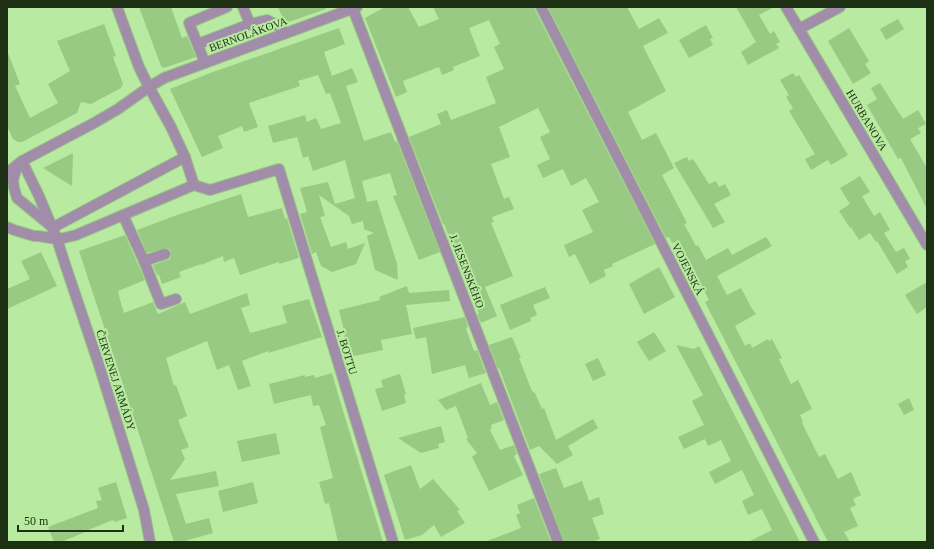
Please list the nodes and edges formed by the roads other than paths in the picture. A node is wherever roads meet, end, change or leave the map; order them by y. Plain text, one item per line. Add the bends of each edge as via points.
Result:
1 (117, 7) edge
2 (227, 7) edge
3 (243, 7) edge
4 (541, 7) edge
5 (786, 7) edge
6 (840, 7) edge
7 (355, 8) edge
8 (250, 24) junction
9 (799, 29) junction
10 (284, 34) junction
11 (198, 44) junction
12 (205, 63) junction
13 (149, 87) junction
14 (185, 157) junction
15 (22, 161) junction
16 (7, 163) edge
17 (7, 173) edge
18 (194, 185) junction
19 (7, 194) edge
20 (17, 198) junction
21 (123, 215) junction
22 (7, 228) edge
23 (52, 228) junction
24 (57, 239) junction
25 (927, 245) edge
26 (165, 254) dead end
27 (144, 261) junction
28 (176, 299) dead end
29 (150, 542) edge
30 (393, 542) edge
31 (558, 542) edge
32 (814, 542) edge

1 - 13 street
2 - 11 street via 189,23
3 - 8 street
4 - 32 street, VOJENSKÁ
5 - 9 street, HURBANOVA
6 - 9 street
7 - 10 street, BERNOLÁKOVA
7 - 31 street, J. JESENSKÉHO
8 - 10 street via 267,20 282,28
8 - 11 street
9 - 25 street, HURBANOVA
10 - 12 street, BERNOLÁKOVA
11 - 12 street
12 - 13 street, BERNOLÁKOVA via 164,78
13 - 14 street via 172,127
13 - 15 street, BERNOLÁKOVA via 94,123
14 - 18 street
14 - 23 street
15 - 16 street
15 - 17 street
15 - 20 street via 13,180
15 - 23 street, ČERVENEJ ARMÁDY
18 - 21 street
18 - 30 street, J. BOTTU via 210,190 279,169
19 - 20 street, ČERVENEJ ARMÁDY
20 - 23 street, ČERVENEJ ARMÁDY
21 - 24 street via 72,236
21 - 27 street
22 - 24 street via 34,236
23 - 24 street, ČERVENEJ ARMÁDY
24 - 29 street, ČERVENEJ ARMÁDY via 142,502
26 - 27 street
27 - 28 street via 161,304

